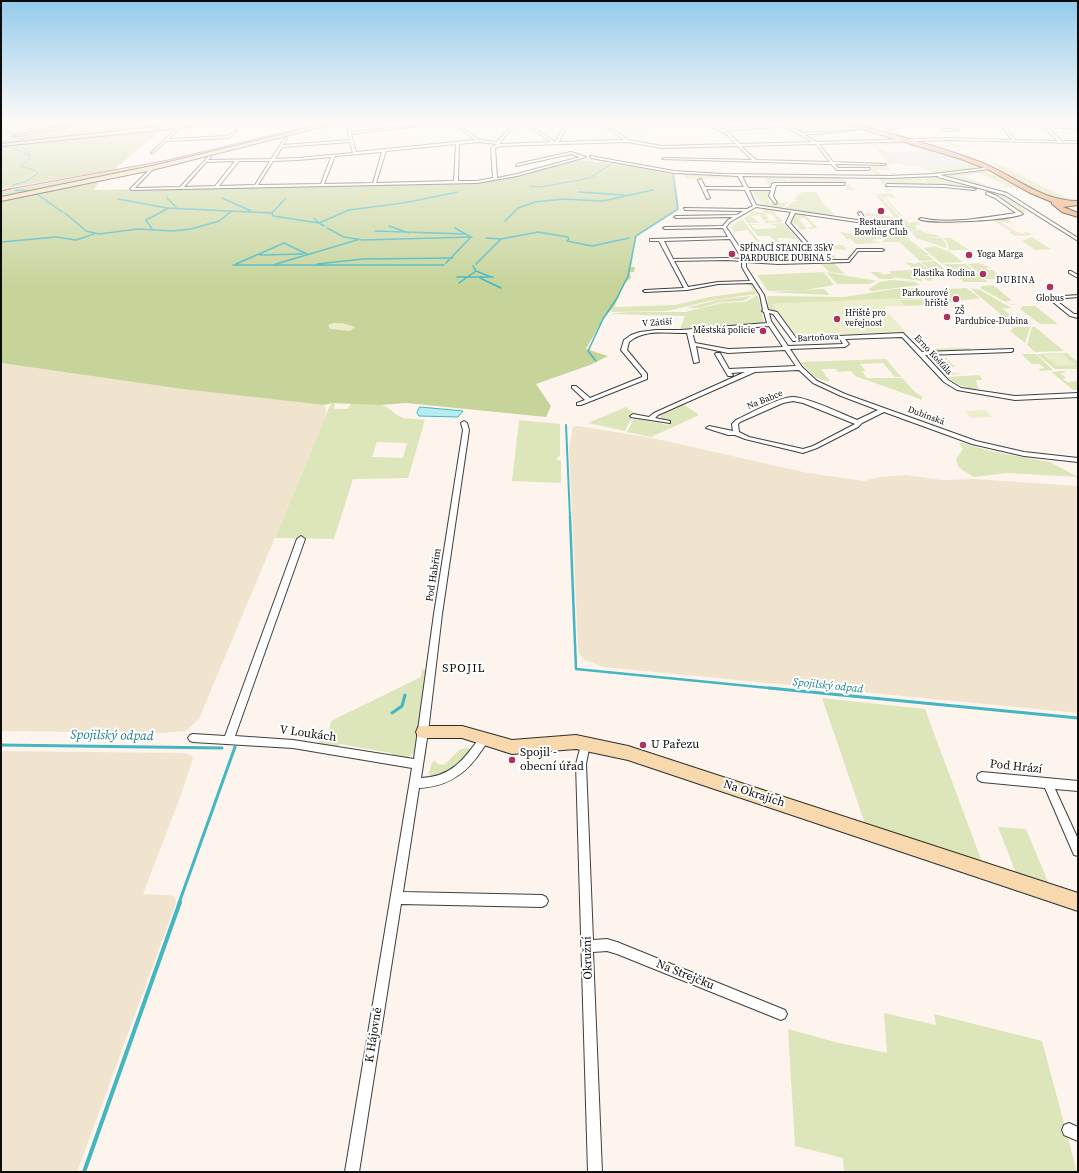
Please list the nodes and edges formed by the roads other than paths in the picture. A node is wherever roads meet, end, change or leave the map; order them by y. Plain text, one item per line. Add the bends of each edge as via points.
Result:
1 (740, 176) edge
2 (109, 177) edge
3 (144, 177) edge
4 (191, 177) edge
5 (224, 177) edge
6 (262, 177) edge
7 (325, 177) edge
8 (376, 177) edge
9 (456, 177) edge
10 (504, 177) edge
11 (850, 177) edge
12 (892, 177) edge
13 (945, 177) edge
14 (1007, 177) edge
15 (495, 179) joint
16 (700, 180) dead end
17 (456, 182) junction
18 (374, 184) junction
19 (844, 184) dead end
20 (322, 185) junction
21 (887, 185) dead end
22 (256, 186) junction
23 (981, 186) junction
24 (216, 187) junction
25 (181, 188) junction
26 (704, 188) junction
27 (747, 189) junction
28 (773, 189) junction
29 (975, 189) junction
30 (708, 198) dead end
31 (1, 199) edge
32 (775, 203) dead end
33 (1078, 203) edge
34 (1062, 204) junction
35 (755, 206) junction
36 (685, 209) dead end
37 (749, 210) junction
38 (793, 212) junction
39 (860, 213) dead end
40 (1033, 213) junction
41 (1019, 214) junction
42 (1076, 215) edge
43 (676, 217) dead end
44 (737, 217) junction
45 (921, 219) dead end
46 (724, 226) junction
47 (665, 228) dead end
48 (731, 238) junction
49 (651, 240) dead end
50 (661, 240) junction
51 (1078, 240) edge
52 (882, 250) dead end
53 (672, 260) junction
54 (744, 260) junction
55 (822, 261) junction
56 (1078, 271) edge
57 (1078, 277) edge
58 (754, 282) junction
59 (687, 289) junction
60 (645, 291) dead end
61 (1078, 296) edge
62 (764, 312) junction
63 (1078, 318) edge
64 (770, 324) junction
65 (689, 331) junction
66 (842, 338) junction
67 (693, 344) junction
68 (786, 348) junction
69 (1011, 350) dead end
70 (718, 354) dead end
71 (920, 354) junction
72 (696, 362) dead end
73 (800, 368) junction
74 (754, 370) junction
75 (727, 371) junction
76 (735, 380) junction
77 (574, 387) dead end
78 (1078, 396) edge
79 (588, 399) junction
80 (579, 404) dead end
81 (883, 410) junction
82 (633, 416) dead end
83 (650, 419) junction
84 (668, 422) dead end
85 (858, 422) junction
86 (464, 423) dead end
87 (709, 428) dead end
88 (736, 433) junction
89 (1078, 460) edge
90 (301, 539) dead end
91 (423, 732) junction
92 (193, 738) dead end
93 (484, 739) junction
94 (229, 740) junction
95 (585, 744) junction
96 (418, 764) junction
97 (982, 777) dead end
98 (415, 783) junction
99 (1048, 784) junction
100 (1078, 786) edge
101 (1078, 851) edge
102 (396, 898) junction
103 (542, 901) dead end
104 (1078, 902) edge
105 (588, 946) junction
106 (781, 1014) dead end
107 (352, 1172) edge
108 (595, 1172) edge

1 - 27 street
2 - 31 main road
3 - 25 street via 132,189
4 - 25 street
5 - 24 street
6 - 22 street
7 - 20 street
8 - 18 street
9 - 17 street
10 - 15 street
11 - 12 street
13 - 23 street
14 - 34 main road via 1036,194
15 - 17 street
16 - 26 street
17 - 18 street
18 - 20 street
19 - 28 street via 778,184 774,185
20 - 22 street
21 - 29 street
22 - 24 street
23 - 29 street
23 - 40 street via 1010,196
24 - 25 street
26 - 27 street
26 - 30 street
27 - 28 street
27 - 35 street
28 - 32 street via 772,197
29 - 41 street via 994,196
33 - 34 main road
34 - 42 main road via 1061,209
35 - 37 street
35 - 38 street
36 - 37 street
37 - 44 street
38 - 39 street via 865,220
38 - 55 street via 788,223
40 - 41 street
40 - 51 street
41 - 45 street via 966,220
43 - 44 street
44 - 46 street
46 - 47 street
46 - 48 street, Bartoňova
48 - 50 street
48 - 54 street, Bartoňova
49 - 50 street
50 - 53 street
52 - 55 street via 857,250 849,261
53 - 54 street
53 - 59 street
54 - 55 street via 778,263
54 - 58 street, Bartoňova via 744,267
56 - 57 street via 1071,272
58 - 59 street
58 - 62 street, Bartoňova via 762,294
59 - 60 street
61 - 63 street via 1050,298
62 - 64 street, Bartoňova
62 - 66 street, Erno Košťála via 775,313 793,338
64 - 65 street
64 - 68 street, Bartoňova
65 - 67 street
65 - 79 street, V Zátiší via 646,332 630,337 625,343 624,350 646,377
66 - 68 street, Bartoňova via 845,345
66 - 71 street, Erno Košťála via 902,335
67 - 68 street via 728,351
67 - 72 street
68 - 73 street, Dubinská
69 - 71 street
70 - 75 street
71 - 78 street, Erno Košťála via 946,381 959,389 1015,398
73 - 74 street
73 - 81 street, Dubinská via 810,378 827,388
74 - 75 street
74 - 76 street
75 - 76 street
76 - 83 street via 656,414
77 - 79 street
79 - 80 street, V Zátiší
81 - 85 street
81 - 89 street, Dubinská via 986,446 1024,454
82 - 83 street
83 - 84 street
85 - 88 street via 856,426 803,451
85 - 88 street, Na Babce via 805,402 789,400 738,421 735,424
86 - 91 street, Pod Habřím via 466,430
87 - 88 street
90 - 94 street
91 - 93 main road, Na Okrajích via 462,732
91 - 96 street, K Hájovně
92 - 94 street, V Loukách
93 - 95 main road, Na Okrajích via 514,747 566,742
93 - 98 street via 464,765 447,778 434,783
94 - 96 street, V Loukách via 293,744
95 - 104 main road, Na Okrajích via 639,756
95 - 105 street, Okružní via 581,764
96 - 98 street, K Hájovně
97 - 99 street, Pod Hrází
98 - 102 street, K Hájovně
99 - 100 street, Pod Hrází
99 - 101 street, Pod Hrází
102 - 103 street
102 - 107 street, K Hájovně
105 - 106 street, Na Strejčku via 607,945 617,948
105 - 108 street, Okružní

